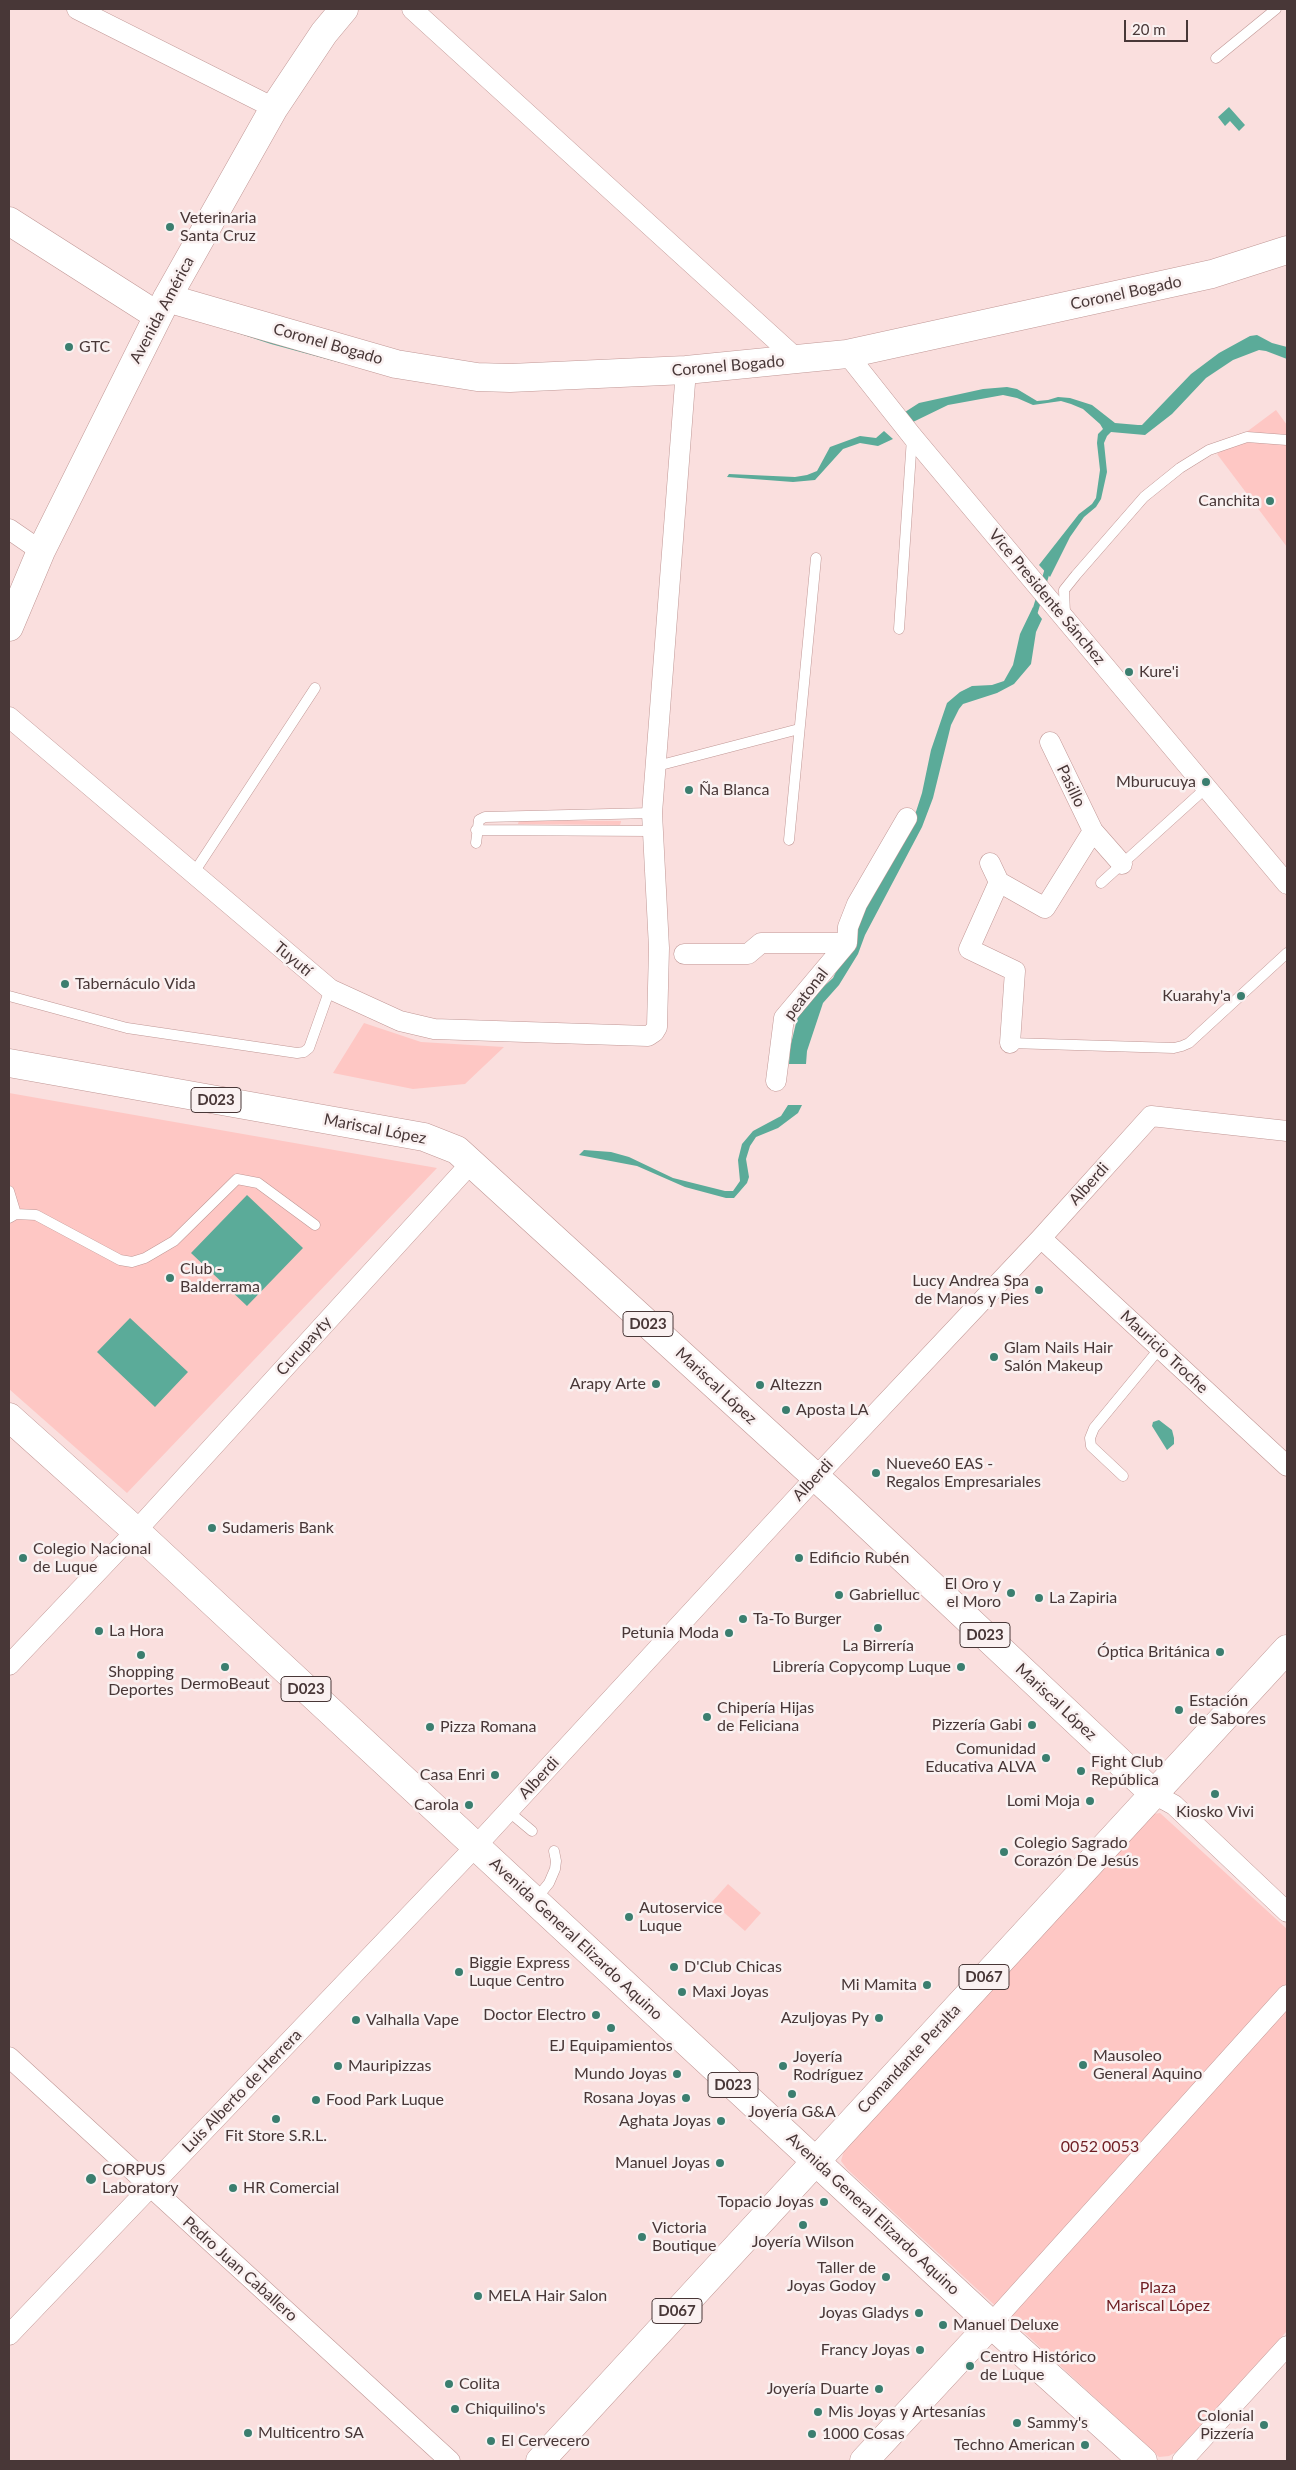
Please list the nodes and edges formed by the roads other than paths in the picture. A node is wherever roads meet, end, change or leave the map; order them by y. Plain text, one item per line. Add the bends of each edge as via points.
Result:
1 (77, 9) edge
2 (344, 9) edge
3 (412, 9) edge
4 (1276, 9) edge
5 (1216, 58) dead end
6 (274, 108) junction
7 (9, 222) edge
8 (1287, 250) edge
9 (162, 307) junction
10 (847, 354) junction
11 (798, 360) junction
12 (686, 370) junction
13 (911, 435) junction
14 (1287, 440) edge
15 (9, 529) edge
16 (41, 551) junction
17 (816, 558) dead end
18 (1061, 613) junction
19 (9, 627) edge
20 (899, 629) dead end
21 (315, 688) dead end
22 (9, 718) edge
23 (799, 729) junction
24 (1050, 742) dead end
25 (657, 766) junction
26 (1206, 788) junction
27 (907, 818) dead end
28 (652, 822) junction
29 (476, 830) junction
30 (1093, 831) junction
31 (789, 840) dead end
32 (476, 843) dead end
33 (990, 863) dead end
34 (1122, 864) junction
35 (193, 874) junction
36 (999, 882) junction
37 (1101, 883) dead end
38 (1287, 884) edge
39 (847, 943) junction
40 (1287, 953) edge
41 (684, 954) dead end
42 (330, 989) junction
43 (9, 996) edge
44 (1010, 1043) joint
45 (9, 1063) edge
46 (776, 1081) dead end
47 (1287, 1131) edge
48 (472, 1162) junction
49 (9, 1192) edge
50 (12, 1216) edge
51 (315, 1225) dead end
52 (1041, 1238) junction
53 (1160, 1348) junction
54 (9, 1417) edge
55 (1287, 1466) edge
56 (1124, 1476) dead end
57 (816, 1477) junction
58 (136, 1531) junction
59 (1287, 1649) edge
60 (9, 1665) edge
61 (1154, 1794) junction
62 (508, 1811) junction
63 (532, 1831) dead end
64 (476, 1846) junction
65 (554, 1851) dead end
66 (534, 1900) junction
67 (1287, 1912) edge
68 (1287, 1995) edge
69 (9, 2057) edge
70 (815, 2160) junction
71 (151, 2187) junction
72 (991, 2324) junction
73 (9, 2335) edge
74 (1287, 2346) edge
75 (450, 2461) edge
76 (540, 2461) edge
77 (864, 2461) edge
78 (1143, 2461) edge
79 (1182, 2461) edge

1 - 6 street
2 - 6 main road, Avenida América
3 - 11 street
4 - 5 lane
6 - 9 main road, Avenida América
7 - 9 main road, Coronel Bogado
8 - 10 main road, Coronel Bogado via 1212,274
9 - 12 main road, Coronel Bogado via 396,364 476,377
9 - 16 main road, Avenida América
10 - 11 main road, Coronel Bogado
10 - 13 street, Vice Presidente Sánchez
11 - 12 main road, Coronel Bogado
12 - 25 street
13 - 18 street, Vice Presidente Sánchez
13 - 20 lane
14 - 18 lane via 1247,437 1209,450 1180,468 1144,497 1076,575 1064,590
15 - 16 street
16 - 19 main road, Avenida América
17 - 23 lane
18 - 26 street, Vice Presidente Sánchez
21 - 35 lane
22 - 35 street, Tuyutí
23 - 25 lane
23 - 31 lane
24 - 30 street, Pasillo
25 - 28 street
26 - 34 lane
26 - 38 street, Vice Presidente Sánchez
27 - 39 street via 857,904 848,927
28 - 29 lane
28 - 29 lane via 485,817 479,820
28 - 42 street, Tuyutí via 659,948 657,1027 648,1036 434,1029 400,1021
29 - 32 lane
30 - 34 street, Pasillo
30 - 36 street via 1045,908
33 - 36 street
34 - 37 lane
35 - 42 street, Tuyutí
36 - 44 street via 969,949 1015,971
39 - 41 street via 761,943 748,954
39 - 46 street, peatonal via 784,1018
40 - 44 lane via 1182,1046
42 - 43 lane via 309,1048 297,1053 127,1028
45 - 48 main road, Mariscal López / D023 via 424,1137 458,1150
47 - 52 street, Alberdi via 1151,1116
48 - 57 main road, Mariscal López / D023
48 - 58 street, Curupayty
49 - 50 lane
50 - 51 lane via 36,1215 120,1260 132,1262 174,1241 236,1179 258,1183
52 - 53 street, Mauricio Troche
52 - 57 street, Alberdi
53 - 55 street, Mauricio Troche
53 - 56 lane via 1094,1428 1090,1438 1092,1446
54 - 58 main road, Avenida General Elizardo Aquino / D023
57 - 61 main road, Mariscal López / D023
57 - 62 street, Alberdi
58 - 60 street, Curupayty
58 - 64 main road, Avenida General Elizardo Aquino / D023
59 - 61 main road, Comandante Peralta
61 - 67 street, Mariscal López / D023 via 1174,1805
61 - 70 main road, Comandante Peralta / D067
62 - 63 lane
62 - 64 street, Alberdi
64 - 66 main road, Avenida General Elizardo Aquino / D023
64 - 71 street, Luis Alberto de Herrera
65 - 66 lane via 555,1869 549,1883
66 - 70 main road, Avenida General Elizardo Aquino / D023
68 - 72 street
69 - 71 street, Pedro Juan Caballero
70 - 72 main road, Avenida General Elizardo Aquino / D023
70 - 76 main road, D067
71 - 73 street, Luis Alberto de Herrera
71 - 75 street, Pedro Juan Caballero
72 - 77 main road
72 - 78 main road, Avenida General Elizardo Aquino / D023
74 - 79 street

